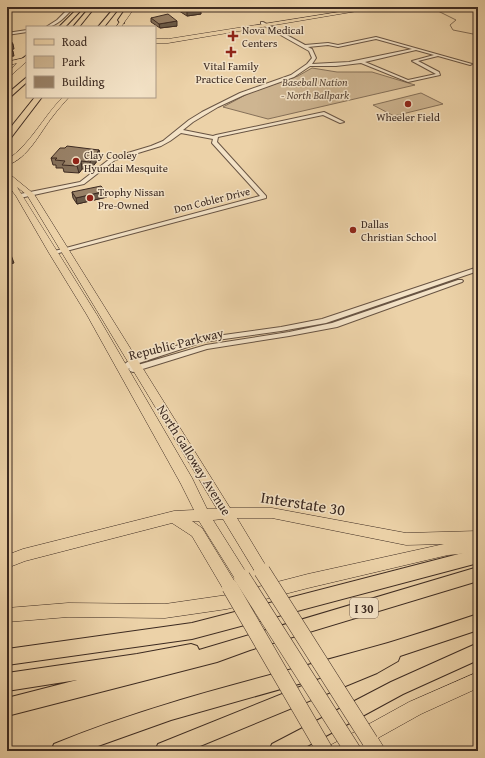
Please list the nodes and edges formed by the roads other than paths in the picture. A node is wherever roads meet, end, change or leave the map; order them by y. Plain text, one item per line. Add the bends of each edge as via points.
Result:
1 (72, 7) edge
2 (82, 7) edge
3 (93, 7) edge
4 (118, 7) edge
5 (129, 7) edge
6 (133, 7) edge
7 (364, 7) edge
8 (379, 7) edge
9 (122, 22) junction
10 (266, 24) junction
11 (50, 26) edge
12 (63, 26) edge
13 (77, 26) edge
14 (102, 26) edge
15 (119, 26) edge
16 (26, 31) edge
17 (7, 34) edge
18 (370, 37) dead end
19 (376, 38) junction
20 (156, 41) edge
21 (305, 46) junction
22 (417, 50) junction
23 (439, 56) junction
24 (26, 59) edge
25 (359, 62) junction
26 (7, 64) edge
27 (470, 64) dead end
28 (310, 65) junction
29 (7, 78) edge
30 (26, 80) edge
31 (19, 86) junction
32 (7, 94) edge
33 (7, 98) edge
34 (37, 98) edge
35 (37, 98) edge
36 (65, 98) edge
37 (342, 122) dead end
38 (7, 126) edge
39 (179, 131) junction
40 (7, 137) edge
41 (214, 138) junction
42 (7, 162) edge
43 (7, 174) edge
44 (7, 179) edge
45 (26, 197) junction
46 (65, 249) junction
47 (53, 253) junction
48 (478, 269) edge
49 (478, 274) edge
50 (235, 338) junction
51 (135, 365) junction
52 (122, 369) junction
53 (169, 419) junction
54 (154, 424) junction
55 (228, 514) junction
56 (203, 515) junction
57 (174, 518) junction
58 (478, 537) edge
59 (478, 542) edge
60 (478, 556) edge
61 (7, 562) edge
62 (478, 574) edge
63 (7, 614) edge
64 (478, 622) edge
65 (250, 642) junction
66 (406, 646) junction
67 (478, 651) edge
68 (7, 657) edge
69 (478, 680) edge
70 (7, 682) edge
71 (7, 707) edge
72 (373, 746) edge
73 (61, 751) edge
74 (165, 751) edge
75 (279, 751) edge
76 (325, 751) edge
77 (337, 751) edge
78 (353, 751) edge

1 - 11 street
2 - 12 highway
3 - 13 highway
4 - 14 highway
5 - 9 highway
6 - 9 main road
7 - 10 main road
8 - 10 main road
9 - 15 main road
10 - 20 main road
10 - 21 street
16 - 17 street
18 - 19 street
19 - 21 street via 338,46
19 - 22 street
21 - 28 street via 311,50 314,58
22 - 23 street
22 - 25 street
23 - 25 street via 414,61 438,75 408,81
23 - 27 street
24 - 26 main road
24 - 29 main road
25 - 28 street
28 - 39 street via 293,76 245,92 212,108
30 - 31 highway
31 - 32 highway
31 - 33 highway
34 - 38 highway
35 - 40 highway
36 - 42 main road via 31,143 20,155
37 - 41 street via 324,113 222,134
39 - 41 street
39 - 45 street via 163,144 114,159 88,180 58,191
41 - 46 street, Don Cobler Drive via 216,146 264,197
43 - 45 main road, North Galloway Avenue
44 - 45 main road, North Galloway Avenue
45 - 46 main road, North Galloway Avenue
45 - 47 main road, North Galloway Avenue
46 - 47 street, Don Cobler Drive
46 - 51 main road, North Galloway Avenue
47 - 52 main road, North Galloway Avenue
48 - 50 street, Republic Parkway via 323,321
49 - 50 street, Republic Parkway via 334,325 289,334
50 - 51 street, Republic Parkway
51 - 52 street, Republic Parkway
51 - 53 main road, North Galloway Avenue
52 - 54 main road, North Galloway Avenue
53 - 54 main road
53 - 55 main road, North Galloway Avenue
54 - 56 main road, North Galloway Avenue
55 - 56 main road, Interstate 30
55 - 58 main road, Interstate 30 via 272,513 406,539
55 - 72 main road, North Galloway Avenue, bridge
56 - 57 main road, Interstate 30
56 - 78 main road, North Galloway Avenue, bridge
57 - 61 main road, Interstate 30 via 23,555
57 - 76 main road, bridge via 197,532
59 - 63 main road via 469,547 440,551 219,603 165,611 68,610
60 - 68 highway via 192,631
62 - 65 highway, I 30
64 - 66 highway
65 - 70 highway via 137,663
65 - 71 highway, I 30 via 217,654
66 - 73 highway via 176,710
66 - 74 highway via 371,667
67 - 75 highway via 397,688
69 - 77 main road via 415,708

